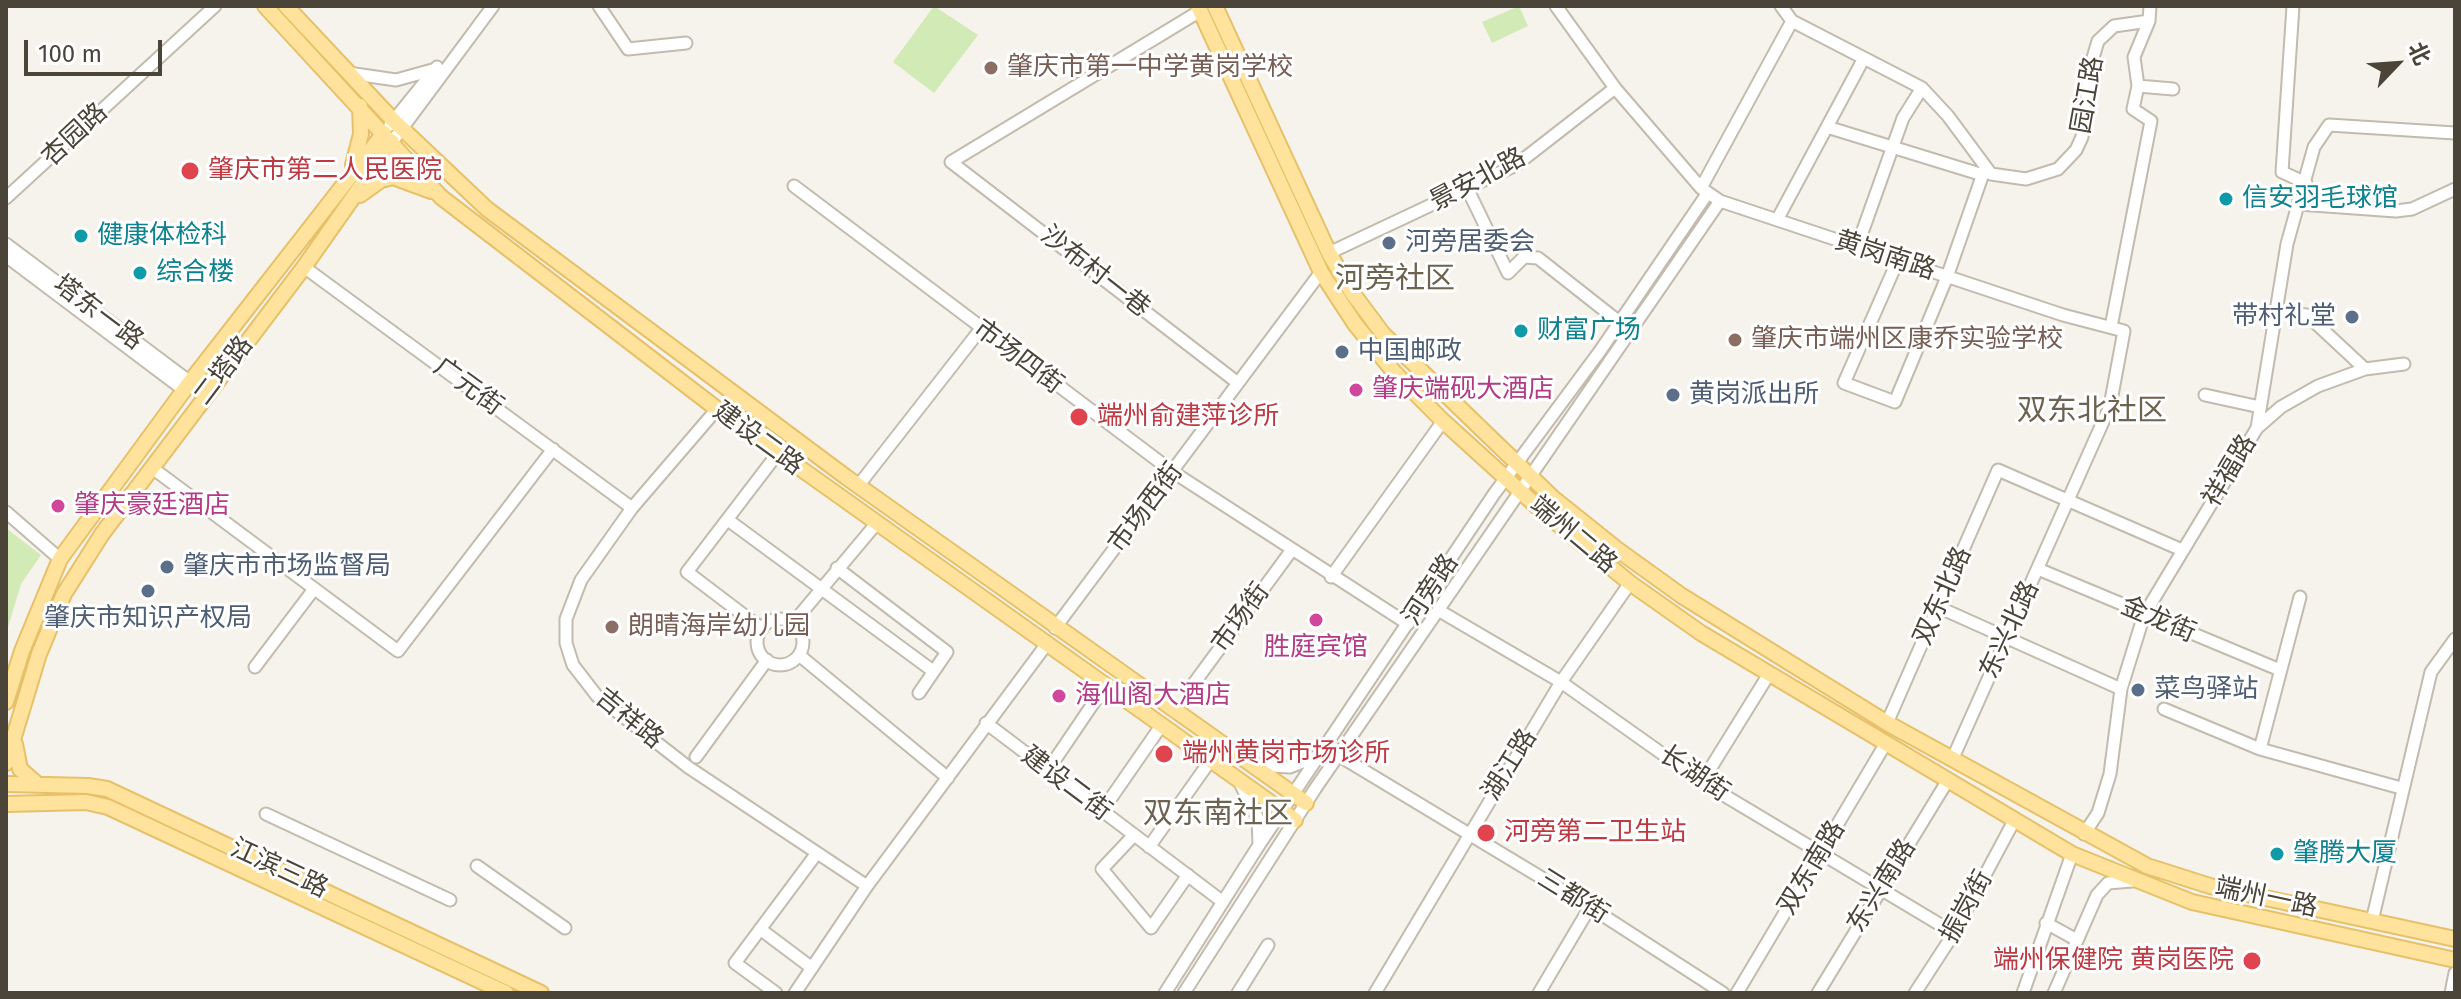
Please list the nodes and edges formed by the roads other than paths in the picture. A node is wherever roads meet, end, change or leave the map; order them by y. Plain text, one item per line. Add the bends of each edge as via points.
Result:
1 (215, 6) edge
2 (265, 6) edge
3 (286, 6) edge
4 (483, 6) edge
5 (493, 6) edge
6 (599, 6) edge
7 (1215, 6) edge
8 (1556, 6) edge
9 (1781, 6) edge
10 (2150, 6) edge
11 (2293, 6) edge
12 (1199, 8) edge
13 (1792, 21) junction
14 (2149, 21) junction
15 (686, 43) dead end
16 (1864, 58) junction
17 (437, 68) junction
18 (348, 73) junction
19 (2138, 86) junction
20 (1615, 88) junction
21 (1922, 88) junction
22 (2173, 89) dead end
23 (360, 106) junction
24 (397, 124) junction
25 (1827, 127) junction
26 (2455, 133) edge
27 (388, 138) junction
28 (1892, 148) junction
29 (1984, 172) junction
30 (351, 173) junction
31 (2306, 183) junction
32 (794, 186) dead end
33 (1467, 188) junction
34 (2455, 189) edge
35 (1704, 191) junction
36 (441, 197) junction
37 (6, 198) edge
38 (1720, 201) junction
39 (350, 202) junction
40 (2299, 204) junction
41 (487, 209) junction
42 (1777, 220) junction
43 (474, 222) junction
44 (6, 244) edge
45 (1857, 247) junction
46 (1329, 253) junction
47 (6, 256) edge
48 (1898, 260) junction
49 (304, 267) junction
50 (1321, 272) junction
51 (1947, 277) junction
52 (2276, 312) junction
53 (1620, 322) junction
54 (2111, 327) junction
55 (980, 330) junction
56 (1632, 332) junction
57 (2404, 364) dead end
58 (2365, 369) junction
59 (1238, 383) junction
60 (187, 386) junction
61 (2205, 395) dead end
62 (2260, 407) junction
63 (717, 409) junction
64 (1443, 421) junction
65 (1478, 427) junction
66 (2257, 428) junction
67 (1465, 440) junction
68 (553, 449) junction
69 (778, 453) junction
70 (1516, 462) junction
71 (151, 467) junction
72 (1173, 472) junction
73 (1530, 476) junction
74 (1506, 477) junction
75 (858, 486) junction
76 (1519, 490) junction
77 (1553, 498) junction
78 (2068, 501) junction
79 (632, 508) junction
80 (1542, 511) junction
81 (6, 512) edge
82 (728, 520) junction
83 (876, 524) junction
84 (2182, 550) junction
85 (1291, 551) junction
86 (60, 559) junction
87 (837, 568) junction
88 (2038, 569) junction
89 (1331, 577) junction
90 (1630, 583) junction
91 (820, 588) junction
92 (314, 589) junction
93 (2300, 597) dead end
94 (1938, 607) junction
95 (1438, 610) junction
96 (2144, 615) junction
97 (793, 623) junction
98 (1408, 624) junction
99 (1055, 628) junction
100 (762, 629) junction
101 (2005, 639) junction
102 (2455, 639) edge
103 (1046, 645) junction
104 (799, 655) junction
105 (767, 660) junction
106 (255, 667) dead end
107 (2280, 670) junction
108 (933, 671) junction
109 (1769, 674) junction
110 (1561, 682) junction
111 (1105, 686) junction
112 (1192, 686) dead end
113 (2121, 689) junction
114 (919, 693) dead end
115 (26, 694) junction
116 (8, 696) edge
117 (2164, 709) dead end
118 (986, 723) junction
119 (1887, 723) junction
120 (1161, 726) junction
121 (1207, 736) junction
122 (14, 742) junction
123 (1886, 743) junction
124 (2260, 749) junction
125 (1197, 752) junction
126 (1323, 754) junction
127 (1338, 755) junction
128 (696, 757) dead end
129 (1952, 760) junction
130 (1210, 761) junction
131 (6, 763) edge
132 (1248, 763) junction
133 (1048, 770) junction
134 (948, 778) junction
135 (1948, 780) junction
136 (1240, 782) junction
137 (1702, 782) junction
138 (36, 783) junction
139 (6, 784) edge
140 (2401, 788) junction
141 (1300, 799) junction
142 (6, 804) edge
143 (1102, 811) junction
144 (266, 814) dead end
145 (1289, 816) junction
146 (2015, 819) junction
147 (1468, 833) junction
148 (2084, 834) junction
149 (1134, 835) junction
150 (1259, 845) junction
151 (1149, 847) junction
152 (817, 853) junction
153 (1821, 853) junction
154 (2072, 854) junction
155 (477, 866) dead end
156 (1188, 875) junction
157 (2132, 881) junction
158 (867, 886) junction
159 (1879, 890) junction
160 (450, 900) dead end
161 (1223, 902) junction
162 (1590, 907) junction
163 (2372, 921) junction
164 (2046, 923) junction
165 (565, 928) dead end
166 (760, 929) junction
167 (1954, 933) junction
168 (2455, 939) edge
169 (2077, 940) junction
170 (1268, 945) dead end
171 (2455, 960) edge
172 (812, 968) junction
173 (2455, 973) edge
174 (506, 993) edge
175 (541, 993) edge
176 (776, 993) edge
177 (795, 993) edge
178 (1165, 993) edge
179 (1184, 993) edge
180 (1238, 993) edge
181 (1375, 993) edge
182 (1539, 993) edge
183 (1723, 993) edge
184 (1737, 993) edge
185 (1818, 993) edge
186 (1915, 993) edge
187 (2023, 993) edge
188 (2054, 993) edge
189 (2451, 993) edge

1 - 37 street, 杏园路
2 - 23 main road, 建设二路
3 - 18 main road, 建设二路
4 - 17 street
5 - 24 street
6 - 15 street via 628,49
7 - 46 main road, 端州二路
8 - 20 street, 黄岗南路
9 - 13 street
10 - 14 street
11 - 31 street via 2282,172
12 - 50 main road, 端州二路
12 - 59 street, 沙布村一巷 via 951,162
13 - 16 street
13 - 35 street, 河旁路
14 - 19 street via 2134,57
14 - 29 street, 园江路 via 2125,22 2098,41 2082,137 2068,161 2044,176 2026,179
16 - 21 street
16 - 25 street
17 - 18 street via 396,80
17 - 24 street
18 - 24 main road, 建设二路
19 - 22 street
19 - 54 street via 2133,109 2151,121
20 - 33 street, 景安北路 via 1516,165
20 - 35 street, 黄岗南路
21 - 28 street
21 - 29 street via 1948,116
23 - 27 main road, 建设二路
23 - 30 main road via 361,134
24 - 27 street
24 - 41 main road, 建设二路
25 - 28 street, 园江路
25 - 42 street
26 - 31 street, 祥福路 via 2329,125 2314,147
27 - 30 main road, 二塔路
27 - 36 main road, 建设二路
27 - 39 main road, 二塔路
28 - 29 street, 园江路
28 - 45 street
29 - 51 street
30 - 60 main road, 二塔路
31 - 40 street, 祥福路
32 - 55 street, 市场四街
33 - 46 street, 景安北路
33 - 53 street via 1508,273 1524,257 1538,258
34 - 40 street via 2396,211
35 - 38 street, 黄岗南路
35 - 53 street, 河旁路
36 - 39 main road via 393,177
36 - 43 main road, 建设二路
38 - 42 street, 黄岗南路
38 - 56 street, 河旁路
39 - 49 main road, 二塔路
40 - 52 street, 祥福路
41 - 43 main road via 480,210
41 - 75 main road, 建设二路
42 - 45 street, 黄岗南路
43 - 63 main road, 建设二路
44 - 60 street, 塔东一路
45 - 48 street, 黄岗南路
46 - 65 main road, 端州二路 via 1383,334
47 - 60 street, 塔东一路
48 - 51 street, 黄岗南路
48 - 51 street via 1844,383 1895,402
49 - 68 street, 广元街
49 - 71 main road, 二塔路
50 - 59 street, 市场西街
50 - 64 main road, 端州二路 via 1384,360
51 - 54 street, 黄岗南路
52 - 58 street via 2307,315
52 - 62 street, 祥福路
53 - 56 street
53 - 70 street, 河旁路
54 - 78 street via 2124,331 2110,406
55 - 72 street, 市场四街
55 - 75 street
56 - 73 street, 河旁路
57 - 58 street
58 - 66 street via 2318,386
59 - 72 street, 市场西街
60 - 86 main road, 二塔路
61 - 62 street
62 - 66 street, 祥福路
63 - 69 main road, 建设二路
63 - 79 street, 吉祥路
64 - 67 main road, 端州二路
64 - 89 street
65 - 67 main road
65 - 70 main road, 端州二路
66 - 84 street, 祥福路
67 - 74 main road, 端州二路
68 - 79 street, 广元街
68 - 92 street via 398,651
69 - 82 street
69 - 83 main road, 建设二路
70 - 73 main road, 端州二路
70 - 74 street, 河旁路
71 - 92 street
71 - 115 main road, 二塔路 via 64,594
72 - 85 street, 市场四街
72 - 99 street, 市场西街
73 - 76 street, 河旁路
73 - 77 main road, 端州二路
74 - 76 main road, 端州二路
74 - 98 street, 河旁路
75 - 99 main road, 建设二路
76 - 80 main road, 端州二路
76 - 95 street, 河旁路
77 - 80 main road
77 - 119 main road, 端州二路 via 1682,596
78 - 84 street
78 - 88 street, 东兴北路
78 - 94 street, 双东北路 via 1998,470
79 - 152 street, 吉祥路 via 572,599 566,643 573,665 620,715
80 - 90 main road, 端州二路
81 - 86 street
82 - 91 street
82 - 100 street via 687,572
83 - 87 street
83 - 103 main road, 建设二路
84 - 96 street, 祥福路
85 - 89 street, 市场四街
85 - 112 street, 市场街
86 - 116 main road, 二塔路
87 - 91 street
87 - 108 street via 947,652
88 - 96 street, 金龙街
88 - 101 street, 东兴北路
89 - 98 street, 市场四街
90 - 109 main road, 端州二路
90 - 110 street, 湖江路
91 - 97 street
91 - 108 street
92 - 106 street
93 - 107 street
94 - 101 street
94 - 119 street, 双东北路
95 - 110 street, 长湖街
95 - 127 street, 河旁路
96 - 107 street, 金龙街
96 - 113 street, 祥福路
97 - 100 street via 778,619
97 - 104 street via 803,641
98 - 126 street, 河旁路
99 - 121 main road, 建设二路
100 - 105 street via 758,647
101 - 113 street
101 - 129 street, 东兴北路
102 - 140 street via 2431,672
103 - 111 main road, 建设二路
103 - 118 street
104 - 105 street via 788,664
104 - 134 street
105 - 128 street
107 - 124 street
108 - 114 street
109 - 123 main road, 端州二路
109 - 137 street
110 - 137 street, 长湖街
110 - 147 street, 湖江路
111 - 120 main road, 建设二路
111 - 133 street
113 - 148 street, 祥福路 via 2110,774 2098,813
115 - 116 main road
115 - 122 main road, 二塔路
117 - 124 street
118 - 133 street, 建设二街
118 - 134 street
119 - 129 main road, 端州二路
120 - 125 main road, 建设二路
120 - 143 street
121 - 125 main road
121 - 132 main road, 建设二路
122 - 131 main road, 二塔路
122 - 138 main road via 20,769
123 - 135 main road, 端州二路
123 - 153 street, 双东南路
124 - 140 street
125 - 130 main road, 建设二路
126 - 132 street via 1290,767
126 - 141 street, 河旁路
127 - 141 street, 河旁路
127 - 147 street, 三都街
129 - 148 main road, 端州二路
130 - 136 main road, 建设二路
130 - 151 street
132 - 141 main road, 建设二路
133 - 143 street, 建设二街
134 - 158 street
135 - 146 main road, 端州二路
135 - 159 street, 东兴南路
136 - 145 main road, 建设二路
136 - 150 street via 1258,819
137 - 153 street, 长湖街
138 - 139 main road, 江滨三路
138 - 175 main road, 江滨三路 via 107,789
140 - 163 street
141 - 145 street, 河旁路
142 - 174 main road, 江滨三路 via 86,802 108,807
143 - 149 street, 建设二街
144 - 160 street
145 - 150 street, 河旁路
145 - 179 street, 河旁路
146 - 154 main road, 端州二路
146 - 167 street, 振岗街
147 - 162 street, 三都街
147 - 181 street, 湖江路
148 - 163 main road, 端州一路 via 2147,866 2210,886
149 - 151 street, 建设二街
149 - 156 street via 1102,869 1151,928
150 - 161 street, 河旁路
151 - 156 street, 建设二街
152 - 158 street, 吉祥路
152 - 166 street
153 - 159 street, 长湖街
153 - 184 street, 双东南路
154 - 157 main road, 端州二路
154 - 164 street
155 - 165 street
156 - 161 street, 建设二街
157 - 169 street via 2108,883
157 - 171 main road, 端州一路 via 2192,902
158 - 172 street
159 - 167 street, 长湖街
159 - 185 street, 东兴南路
161 - 178 street, 河旁路
162 - 182 street
162 - 183 street, 三都街
163 - 168 main road, 端州一路
164 - 169 street
164 - 187 street
166 - 172 street
166 - 176 street via 735,963
167 - 186 street, 振岗街
169 - 188 street
170 - 180 street
172 - 177 street
173 - 189 street

